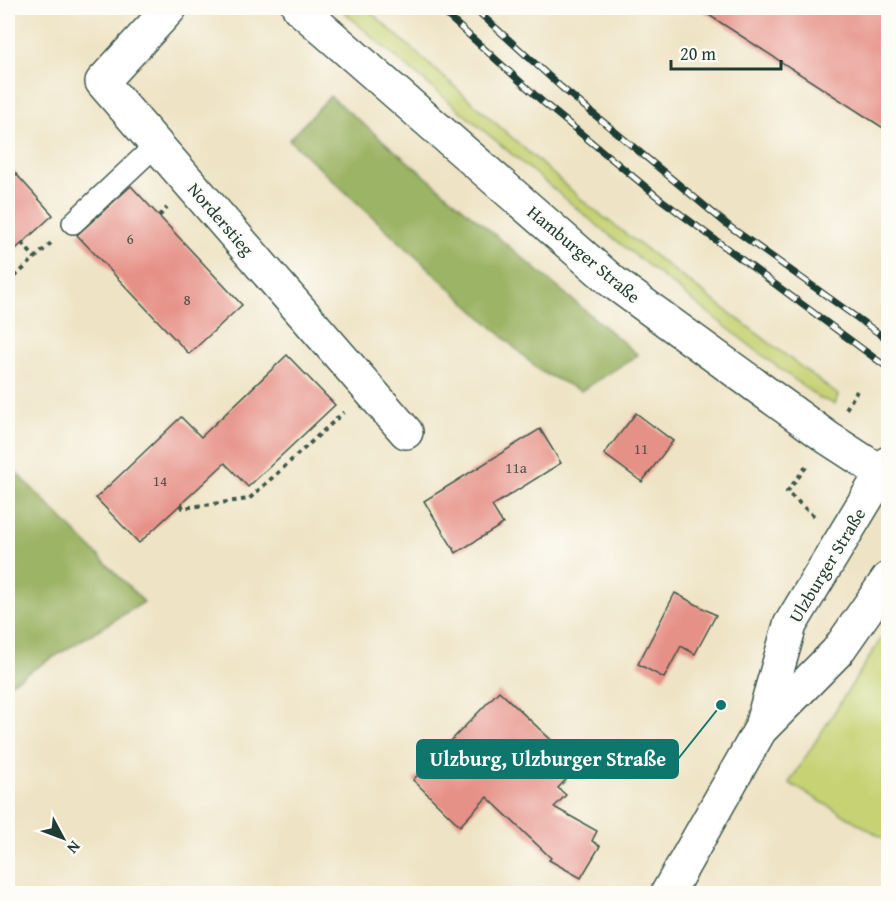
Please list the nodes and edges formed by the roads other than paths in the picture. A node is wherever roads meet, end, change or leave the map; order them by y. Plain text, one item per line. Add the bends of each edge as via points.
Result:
1 (170, 8) edge
2 (299, 8) edge
3 (156, 145) junction
4 (73, 223) road end
5 (406, 432) dead end
6 (886, 471) edge
7 (888, 579) edge
8 (760, 730) junction
9 (667, 894) edge

1 - 3 main road, Norderstieg via 102,82
2 - 6 main road, Hamburger Straße via 614,282 828,438
3 - 4 lane
3 - 5 main road, Norderstieg
6 - 8 main road, Ulzburger Straße via 790,625
7 - 8 main road, Ulzburger Straße via 837,652
8 - 9 main road, Ulzburger Straße

